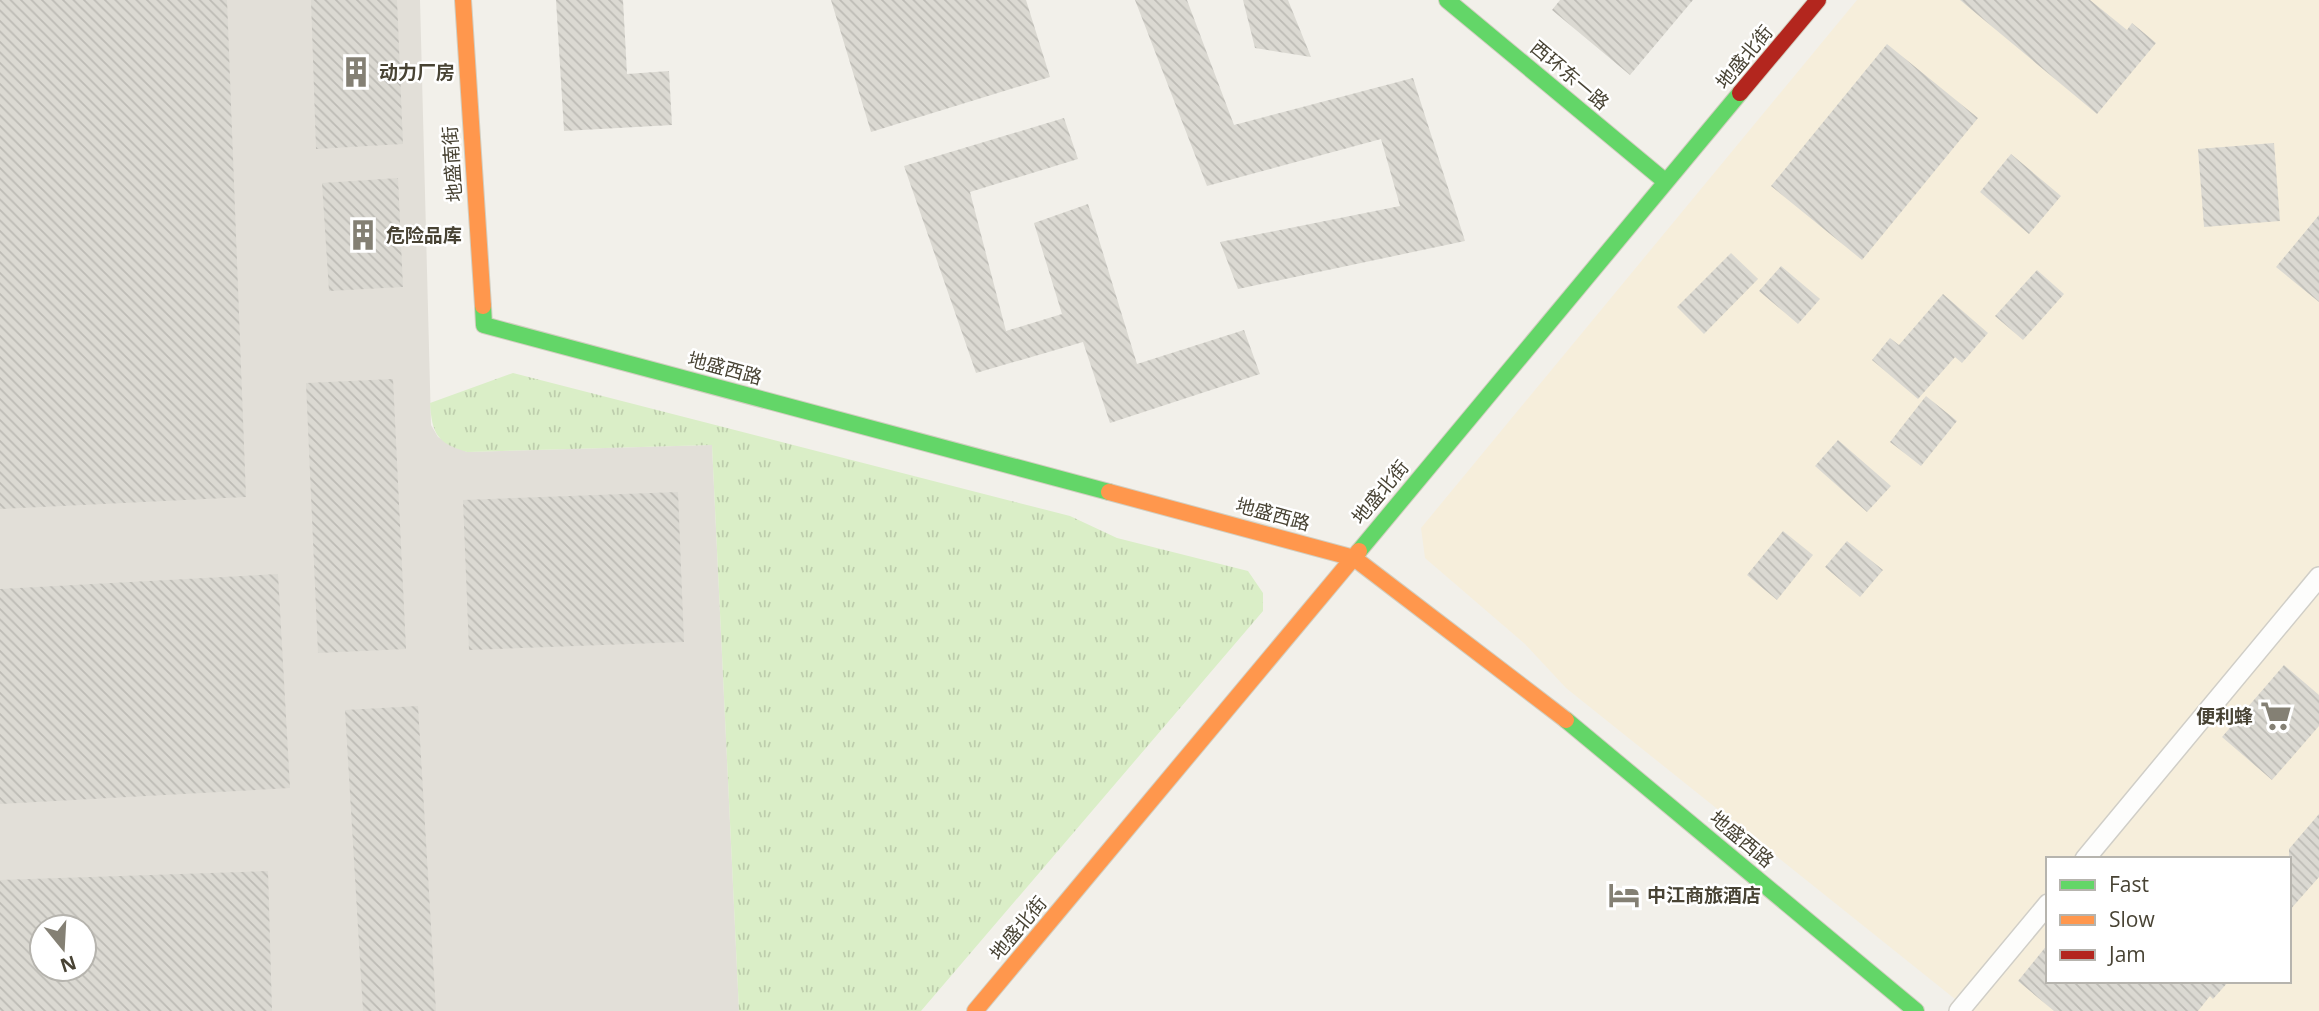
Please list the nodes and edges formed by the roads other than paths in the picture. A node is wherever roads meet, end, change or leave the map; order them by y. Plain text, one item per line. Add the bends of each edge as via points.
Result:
1 (463, 0) edge
2 (1447, 0) edge
3 (1818, 0) edge
4 (1667, 182) junction
5 (484, 325) joint
6 (1354, 558) junction
7 (2319, 577) edge
8 (2087, 857) edge
9 (2046, 906) edge
10 (975, 1011) edge
11 (1916, 1011) edge
12 (1959, 1011) edge

1 - 5 street, 地盛南街
2 - 4 street, 西环东一路
3 - 4 street, 地盛北街
4 - 6 street, 地盛北街
5 - 6 street, 地盛西路
6 - 10 street, 地盛北街
6 - 11 street, 地盛西路 via 1540,698
7 - 8 street
9 - 12 street

